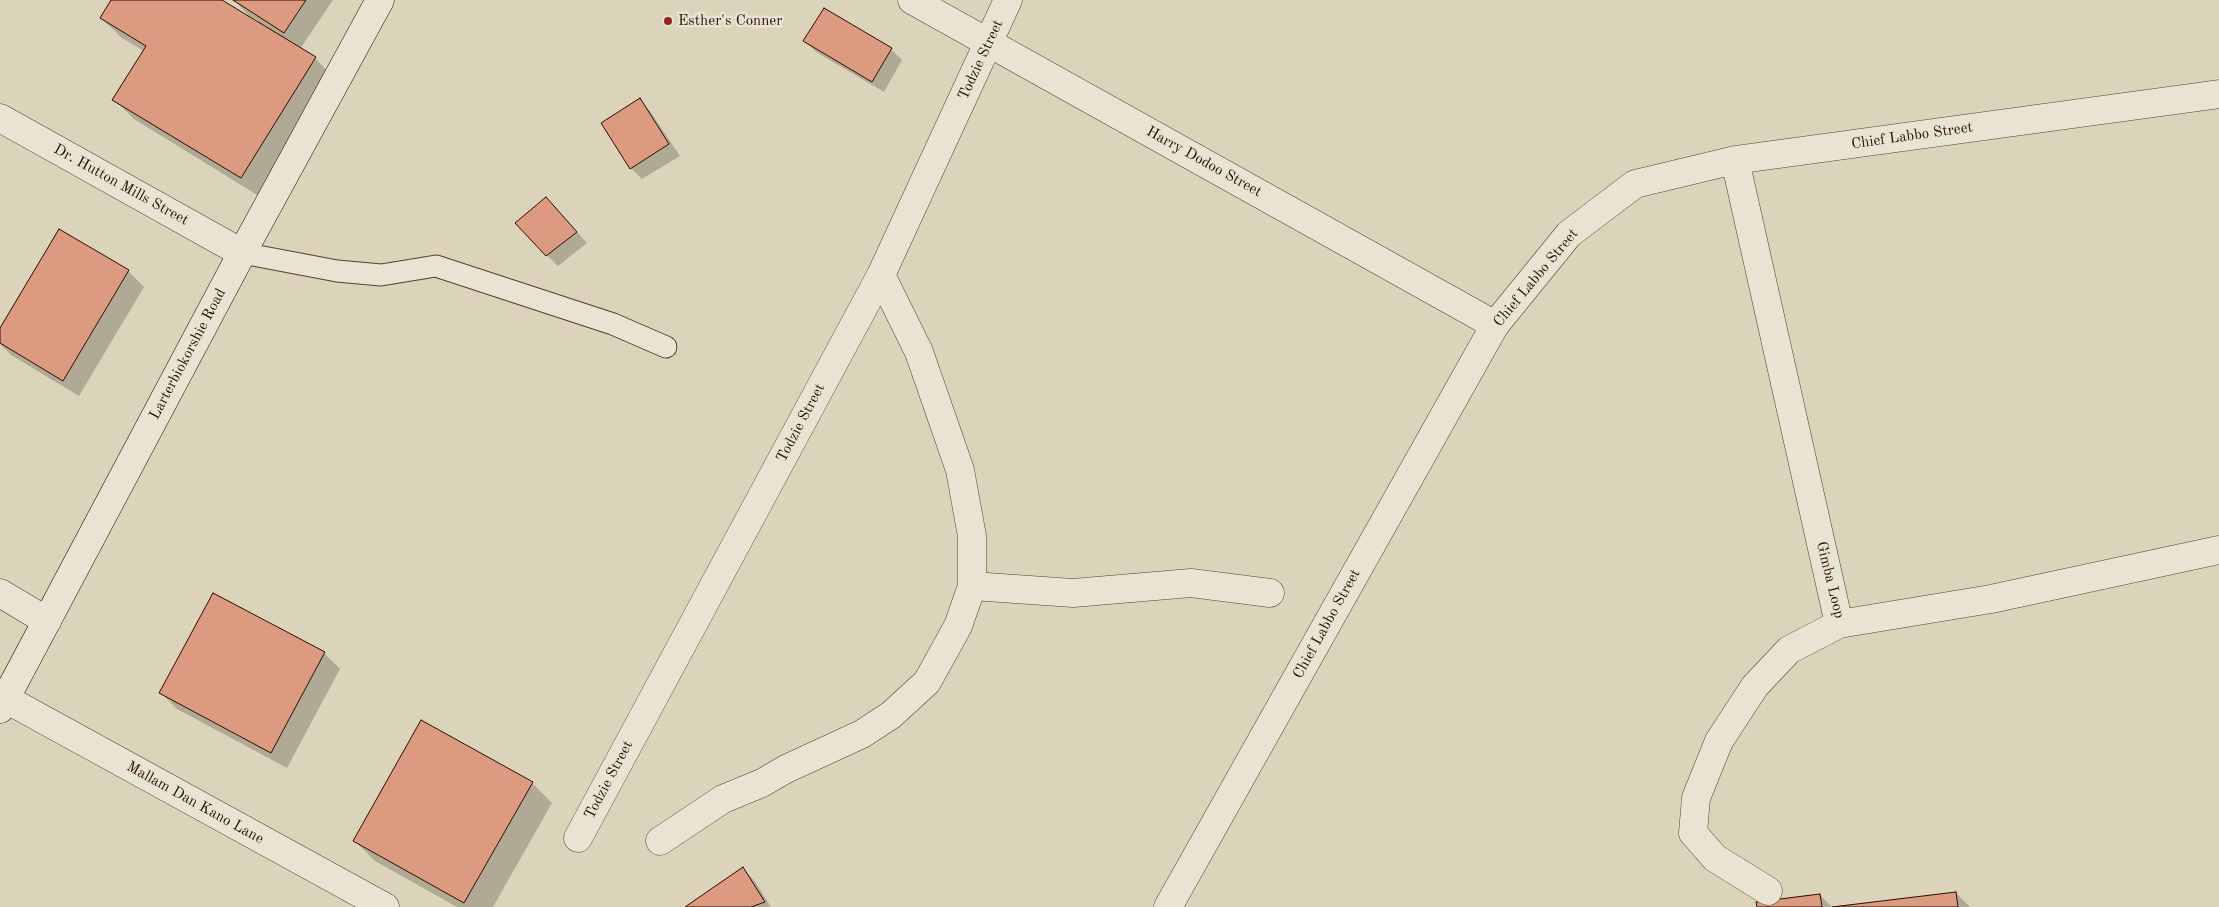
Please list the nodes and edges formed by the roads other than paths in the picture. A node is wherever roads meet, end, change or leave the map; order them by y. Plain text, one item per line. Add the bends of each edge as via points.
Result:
1 (380, 0) edge
2 (912, 0) edge
3 (1008, 0) edge
4 (990, 42) junction
5 (2219, 94) edge
6 (0, 118) edge
7 (1736, 160) junction
8 (242, 253) junction
9 (881, 275) junction
10 (1495, 325) junction
11 (666, 347) dead end
12 (2219, 550) edge
13 (972, 586) junction
14 (0, 593) edge
15 (1270, 593) dead end
16 (47, 621) junction
17 (1839, 624) junction
18 (3, 704) edge
19 (578, 838) dead end
20 (660, 841) dead end
21 (1768, 891) dead end
22 (385, 907) edge
23 (1168, 907) edge

1 - 8 street, Larterbiokorshie Road
2 - 4 street, Harry Dodoo Street
3 - 4 street, Todzie Street
4 - 9 street, Todzie Street
4 - 10 street, Harry Dodoo Street
5 - 7 street, Chief Labbo Street
6 - 8 street, Dr. Hutton Mills Street
7 - 10 street, Chief Labbo Street via 1635,184 1569,234
7 - 17 street, Gimba Loop
8 - 11 lane via 337,271 381,275 436,266 613,324
8 - 16 street, Larterbiokorshie Road
9 - 13 street via 919,352 960,470 972,536
9 - 19 street, Todzie Street
10 - 23 street, Chief Labbo Street
12 - 17 street, Gimba Loop via 1991,599
13 - 15 street via 1073,593 1191,583
13 - 20 street via 958,626 927,682 891,715 862,734 723,799
14 - 16 street
16 - 18 street, Larterbiokorshie Road
17 - 21 street via 1789,650 1755,686 1719,741 1696,798 1693,833 1715,858
18 - 22 street, Mallam Dan Kano Lane

